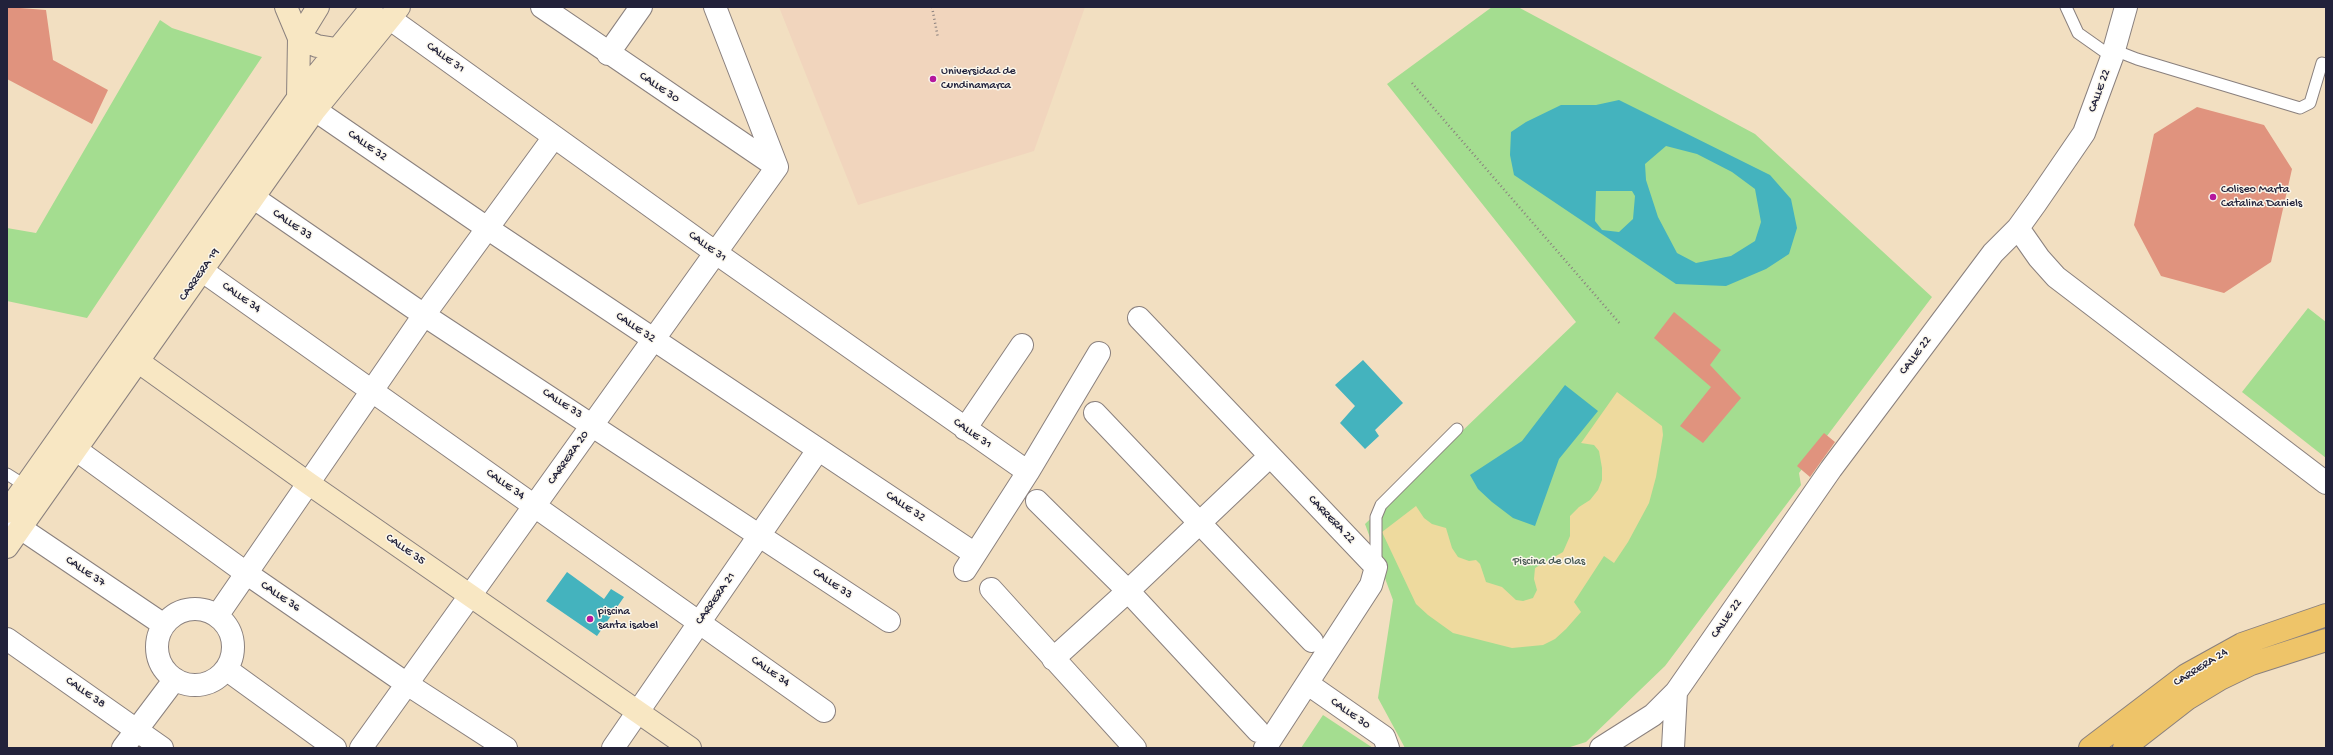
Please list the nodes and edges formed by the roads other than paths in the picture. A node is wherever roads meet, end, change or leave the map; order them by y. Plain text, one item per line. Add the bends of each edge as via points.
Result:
1 (286, 7) edge
2 (318, 7) edge
3 (542, 7) edge
4 (641, 7) edge
5 (2066, 7) edge
6 (2126, 7) edge
7 (714, 8) edge
8 (387, 11) edge
9 (299, 38) junction
10 (336, 50) junction
11 (362, 52) junction
12 (608, 54) junction
13 (2113, 54) junction
14 (2326, 64) edge
15 (307, 104) junction
16 (554, 136) junction
17 (777, 168) junction
18 (245, 192) junction
19 (487, 228) junction
20 (2018, 228) junction
21 (716, 253) junction
22 (194, 265) junction
23 (424, 315) junction
24 (1139, 318) dead end
25 (654, 340) junction
26 (1022, 344) dead end
27 (1099, 352) dead end
28 (130, 356) junction
29 (372, 390) junction
30 (1095, 413) dead end
31 (593, 424) junction
32 (965, 429) junction
33 (1457, 429) dead end
34 (68, 444) junction
35 (818, 450) junction
36 (1270, 456) junction
37 (1028, 472) junction
38 (7, 474) edge
39 (308, 483) junction
40 (2326, 483) edge
41 (26, 486) junction
42 (1037, 500) dead end
43 (535, 506) junction
44 (11, 520) edge
45 (1199, 523) junction
46 (760, 535) junction
47 (7, 547) edge
48 (1376, 567) junction
49 (246, 573) junction
50 (991, 589) dead end
51 (1128, 591) junction
52 (470, 596) junction
53 (217, 616) junction
54 (2326, 616) edge
55 (889, 622) dead end
56 (700, 623) junction
57 (164, 625) junction
58 (7, 639) edge
59 (2326, 640) edge
60 (1312, 641) dead end
61 (1053, 659) junction
62 (226, 669) junction
63 (175, 679) junction
64 (407, 684) junction
65 (1308, 684) junction
66 (1676, 692) junction
67 (824, 711) dead end
68 (638, 712) junction
69 (137, 730) junction
70 (1262, 739) edge
71 (1132, 747) edge
72 (123, 748) edge
73 (162, 748) edge
74 (336, 748) edge
75 (361, 748) edge
76 (506, 748) edge
77 (613, 748) edge
78 (690, 748) edge
79 (1388, 748) edge
80 (1601, 748) edge
81 (1673, 748) edge
82 (2090, 748) edge
83 (2124, 748) edge

1 - 9 street
2 - 9 street
3 - 12 street, CALLE 30
4 - 12 street
5 - 13 lane via 2078,33
6 - 13 street, CALLE 22
7 - 17 street
8 - 10 street, CARRERA 19
8 - 11 street, CARRERA 19
8 - 16 street, CALLE 31
9 - 10 street via 317,46
9 - 15 street
10 - 11 street
10 - 15 street, CARRERA 19
11 - 15 street, CARRERA 19
12 - 17 street, CALLE 30
13 - 14 lane via 2300,108 2310,104 2322,63
13 - 20 street, CALLE 22 via 2084,133
15 - 18 street, CARRERA 19
15 - 19 street, CALLE 32
16 - 19 street
16 - 21 street, CALLE 31
17 - 21 street, CARRERA 20
18 - 22 street, CARRERA 19
18 - 23 street, CALLE 33
19 - 23 street
19 - 25 street, CALLE 32
20 - 40 street via 2039,258 2056,276
20 - 66 street, CALLE 22 via 1993,254 1831,469
21 - 25 street, CARRERA 20
21 - 32 street, CALLE 31
22 - 28 street, CARRERA 19
22 - 29 street, CALLE 34
23 - 29 street
23 - 31 street, CALLE 33
24 - 36 street, CARRERA 22
25 - 31 street, CARRERA 20
25 - 35 street, CALLE 32
26 - 32 street
27 - 37 street
28 - 34 street, CARRERA 19
28 - 39 street, CALLE 35
29 - 39 street
29 - 43 street, CALLE 34
30 - 45 street
31 - 43 street, CARRERA 20
31 - 46 street, CALLE 33
32 - 37 street, CALLE 31
33 - 48 lane via 1381,505 1376,517
34 - 41 street, CARRERA 19
34 - 44 street, CARRERA 19
34 - 49 street, CALLE 36
35 - 37 street, CALLE 32 via 970,562
35 - 46 street, CARRERA 21
36 - 45 street
36 - 48 street, CARRERA 22
38 - 41 lane
39 - 49 street
39 - 52 street, CALLE 35
41 - 44 street, CARRERA 19
42 - 51 street
43 - 52 street, CARRERA 20
43 - 56 street, CALLE 34
44 - 47 street, CARRERA 19
44 - 57 street, CALLE 37
45 - 51 street
45 - 60 street
46 - 55 street, CALLE 33
46 - 56 street, CARRERA 21
48 - 65 street via 1371,585
49 - 53 street
49 - 64 street, CALLE 36
50 - 61 street
51 - 61 street
51 - 70 street
52 - 64 street, CARRERA 20
52 - 68 street, CALLE 35
53 - 57 street via 206,610 188,610 172,617
53 - 62 street via 228,629 233,646 232,658
54 - 82 main road, CARRERA 24 via 2242,644 2186,675
56 - 67 street, CALLE 34
56 - 68 street, CARRERA 21
57 - 63 street via 157,648 166,671
58 - 69 street, CALLE 38
59 - 83 main road, CARRERA 24 via 2251,664 2220,679 2187,699
61 - 71 street
62 - 63 street via 208,683 185,684
62 - 74 street
63 - 69 street
64 - 75 street, CARRERA 20
64 - 76 street, CALLE 36
65 - 70 street
65 - 79 street, CALLE 30 via 1384,737
66 - 80 street, CALLE 22 via 1653,715
66 - 81 street
68 - 77 street, CARRERA 21
68 - 78 street, CALLE 35
69 - 72 street
69 - 73 street, CALLE 38

